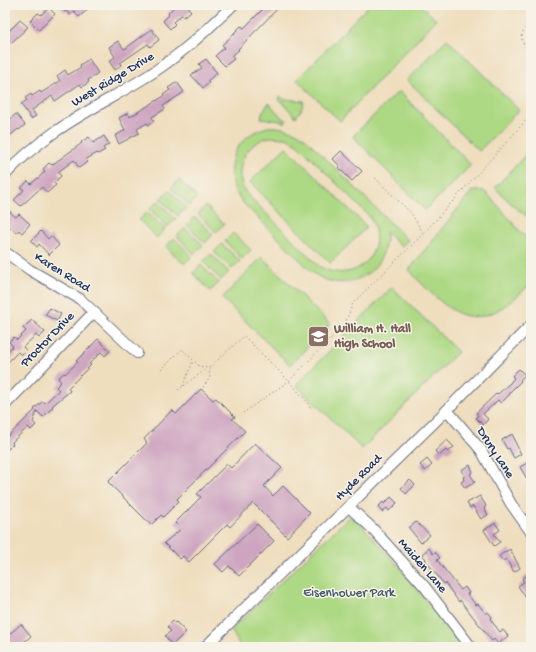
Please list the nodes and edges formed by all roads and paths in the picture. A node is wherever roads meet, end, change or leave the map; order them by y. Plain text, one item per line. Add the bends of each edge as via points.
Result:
1 (233, 5) edge
2 (531, 22) edge
3 (531, 52) edge
4 (531, 115) edge
5 (5, 175) edge
6 (375, 178) dead end
7 (423, 234) junction
8 (5, 252) edge
9 (94, 312) junction
10 (531, 326) edge
11 (137, 353) dead end
12 (193, 361) junction
13 (207, 368) junction
14 (209, 368) junction
15 (161, 370) dead end
16 (289, 381) junction
17 (182, 387) junction
18 (203, 388) dead end
19 (178, 390) dead end
20 (5, 405) edge
21 (312, 410) dead end
22 (447, 410) junction
23 (243, 414) dead end
24 (349, 507) junction
25 (531, 532) edge
26 (204, 647) edge
27 (472, 647) edge

1 - 5 street, West Ridge Drive via 179,54 142,80 59,128
2 - 3 path via 523,30 522,42
4 - 7 path
6 - 7 path via 411,213
7 - 16 path via 353,303 345,324
8 - 9 street, Karen Road via 30,270 74,295
9 - 11 street, Karen Road
9 - 20 street, Proctor Drive
10 - 22 street, Hyde Road
12 - 13 path
12 - 15 path via 182,349
12 - 17 path
13 - 14 path
13 - 17 path
14 - 16 path via 244,336
14 - 18 path via 210,378
16 - 21 path
16 - 23 path
17 - 19 path
22 - 24 street, Hyde Road
22 - 25 street, Drury Lane via 481,450 511,504
24 - 26 street, Hyde Road
24 - 27 street, Maiden Lane via 373,529

